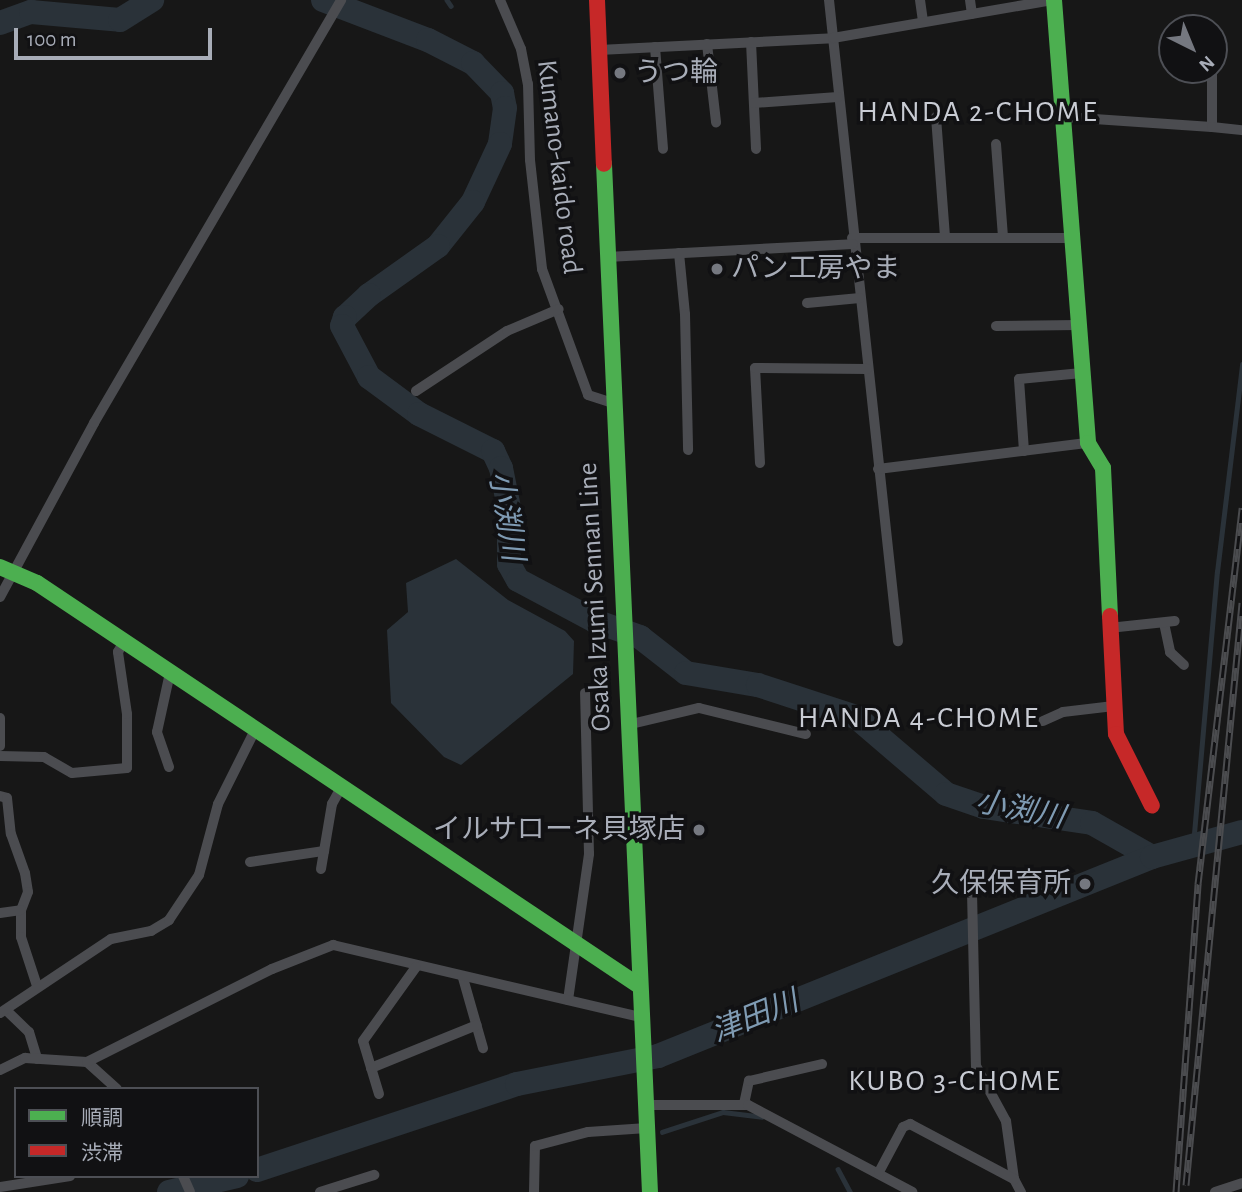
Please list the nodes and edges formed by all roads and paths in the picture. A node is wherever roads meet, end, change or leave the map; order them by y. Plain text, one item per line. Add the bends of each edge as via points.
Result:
1 (341, 0) edge
2 (500, 0) edge
3 (597, 0) edge
4 (829, 0) edge
5 (920, 0) edge
6 (970, 0) edge
7 (1054, 0) edge
8 (972, 14) junction
9 (923, 22) junction
10 (833, 38) junction
11 (751, 42) junction
12 (707, 44) junction
13 (655, 47) junction
14 (599, 50) junction
15 (1212, 84) edge
16 (838, 96) junction
17 (754, 103) junction
18 (936, 117) dead end
19 (1065, 117) junction
20 (716, 122) dead end
21 (1212, 127) junction
22 (1242, 130) edge
23 (996, 144) dead end
24 (663, 149) dead end
25 (756, 149) dead end
26 (945, 238) junction
27 (1003, 238) junction
28 (1070, 238) junction
29 (853, 241) junction
30 (679, 253) junction
31 (607, 257) junction
32 (860, 298) junction
33 (807, 303) dead end
34 (559, 309) junction
35 (1078, 324) junction
36 (996, 327) dead end
37 (867, 369) junction
38 (1082, 373) junction
39 (416, 391) dead end
40 (613, 403) junction
41 (1088, 443) junction
42 (688, 450) dead end
43 (1024, 451) junction
44 (760, 463) dead end
45 (878, 469) junction
46 (7, 569) edge
47 (0, 597) edge
48 (1109, 628) junction
49 (124, 641) junction
50 (898, 641) dead end
51 (1184, 664) dead end
52 (170, 673) junction
53 (585, 694) dead end
54 (1114, 706) junction
55 (0, 718) edge
56 (1043, 721) dead end
57 (627, 725) junction
58 (255, 730) junction
59 (806, 734) dead end
60 (0, 746) edge
61 (0, 756) edge
62 (169, 767) dead end
63 (341, 788) junction
64 (0, 796) edge
65 (1152, 807) dead end
66 (324, 851) junction
67 (250, 862) dead end
68 (321, 869) dead end
69 (972, 892) dead end
70 (21, 910) junction
71 (0, 913) edge
72 (578, 947) junction
73 (416, 967) junction
74 (464, 978) junction
75 (638, 985) junction
76 (37, 986) junction
77 (568, 1000) junction
78 (3, 1012) edge
79 (640, 1017) junction
80 (477, 1025) junction
81 (483, 1048) dead end
82 (37, 1059) junction
83 (87, 1062) junction
84 (822, 1064) dead end
85 (371, 1068) junction
86 (0, 1070) edge
87 (115, 1087) edge
88 (379, 1094) dead end
89 (744, 1104) junction
90 (645, 1105) junction
91 (647, 1128) junction
92 (879, 1172) junction
93 (374, 1175) dead end
94 (57, 1178) edge
95 (1014, 1179) junction
96 (1242, 1183) edge
97 (0, 1187) edge
98 (320, 1192) edge
99 (534, 1192) edge
100 (650, 1192) edge
101 (912, 1192) edge
102 (1021, 1192) edge
103 (1215, 1192) edge

1 - 46 street
2 - 34 street, Kumano-kaido road via 521,49 528,84 530,160 542,269
3 - 14 street, Osaka Izumi Sennan Line
4 - 10 street
5 - 9 street
6 - 8 street
7 - 8 street
7 - 19 street
8 - 9 street
9 - 10 street
10 - 11 street
10 - 16 street
11 - 12 street
11 - 17 street
12 - 13 street
12 - 20 street
13 - 14 street
13 - 24 street
14 - 31 street, Osaka Izumi Sennan Line
15 - 21 street
16 - 17 street
16 - 29 street
17 - 25 street
18 - 26 street
19 - 21 street
19 - 28 street
21 - 22 street
23 - 27 street
26 - 27 street
26 - 29 street
27 - 28 street
28 - 35 street
29 - 30 street
29 - 32 street
30 - 31 street
30 - 42 street
31 - 40 street, Osaka Izumi Sennan Line
32 - 33 street
32 - 37 street
34 - 39 street via 507,331
34 - 40 street, Kumano-kaido road via 589,395
35 - 36 street
35 - 38 street
37 - 44 street via 755,368
37 - 45 street
38 - 41 street
38 - 43 street via 1018,379
40 - 57 street, Osaka Izumi Sennan Line
41 - 43 street
41 - 48 street via 1103,468
43 - 45 street
45 - 50 street
46 - 47 street
46 - 49 street
48 - 51 street via 1169,622 1170,652
48 - 54 street
49 - 52 street
49 - 61 street via 118,652 127,714 127,768 72,773 44,757
52 - 58 street
52 - 62 street via 157,732
53 - 72 street via 589,853
54 - 56 street via 1063,712
54 - 65 street via 1116,734
55 - 60 street
57 - 59 street via 699,708
57 - 75 street, Osaka Izumi Sennan Line
58 - 63 street
58 - 76 street via 218,804 199,875 179,908 151,931 111,939
63 - 66 street via 332,804
63 - 72 street
64 - 70 street via 7,798 11,834 25,873 28,892
66 - 67 street
66 - 68 street
69 - 95 street via 976,1066 1006,1121
70 - 71 street
70 - 76 street via 23,948
72 - 75 street
72 - 77 street
73 - 74 street
73 - 83 street via 333,945 272,969
73 - 85 street via 363,1041
74 - 77 street
74 - 80 street
75 - 79 street, Osaka Izumi Sennan Line
76 - 78 street
77 - 79 street
78 - 82 street via 29,1032
79 - 90 street, Osaka Izumi Sennan Line
80 - 81 street
80 - 85 street
82 - 83 street
82 - 86 street via 25,1058
83 - 87 street
84 - 89 street via 749,1081
85 - 88 street
89 - 90 street
89 - 92 street via 766,1111
90 - 91 street, Osaka Izumi Sennan Line
91 - 99 street via 589,1132 535,1146
91 - 100 street, Osaka Izumi Sennan Line
92 - 95 street via 903,1127 910,1124
92 - 101 street
93 - 98 street
94 - 97 street
95 - 102 street
96 - 103 street

